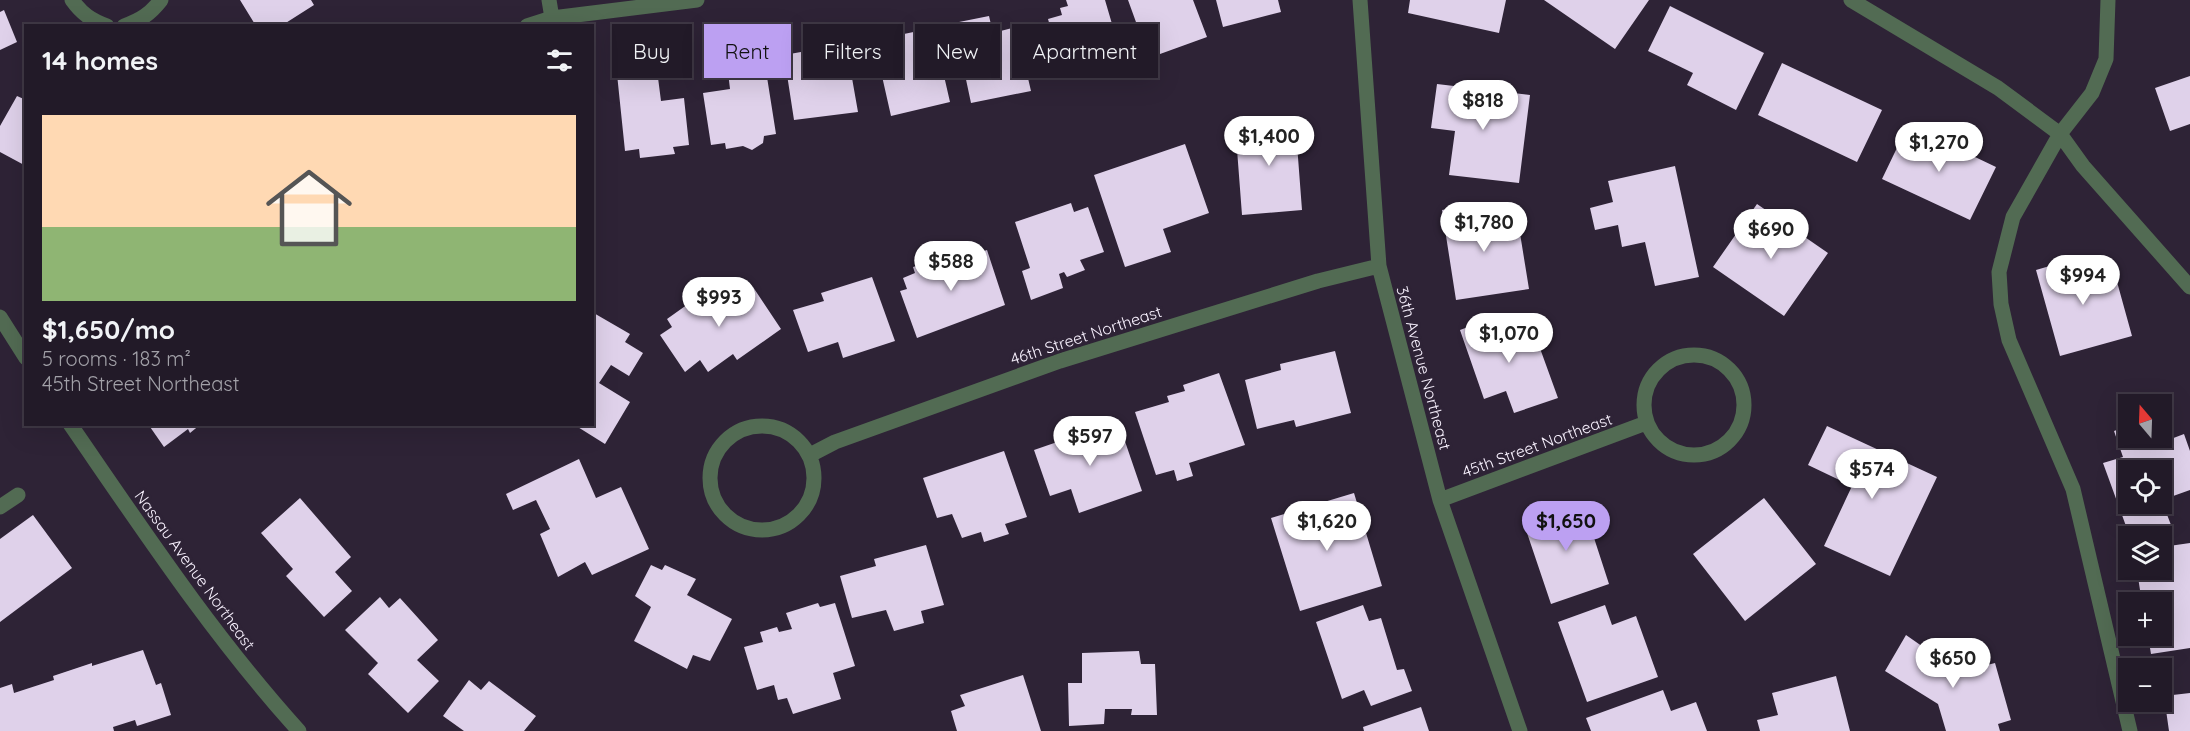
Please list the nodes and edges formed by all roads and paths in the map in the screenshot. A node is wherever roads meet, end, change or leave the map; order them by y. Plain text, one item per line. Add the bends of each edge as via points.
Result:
1 (72, 0) edge
2 (160, 0) edge
3 (549, 0) edge
4 (697, 0) edge
5 (1359, 0) edge
6 (1851, 0) edge
7 (2108, 0) edge
8 (552, 18) junction
9 (102, 24) edge
10 (130, 24) edge
11 (533, 24) edge
12 (2060, 134) junction
13 (1379, 266) junction
14 (2190, 287) edge
15 (0, 317) edge
16 (24, 355) edge
17 (1647, 423) junction
18 (71, 426) edge
19 (810, 455) junction
20 (18, 495) dead end
21 (1440, 500) junction
22 (0, 507) edge
23 (299, 731) edge
24 (1520, 731) edge
25 (2130, 731) edge

1 - 9 street via 79,10
2 - 10 street via 151,12
3 - 8 street
4 - 8 street
5 - 13 street, 36th Avenue Northeast
6 - 12 street via 1998,88
7 - 12 street via 2106,59 2092,93
8 - 11 street
12 - 14 street via 2083,166
12 - 25 street via 2013,217 1999,272 2001,304 2009,340 2073,489
13 - 19 street, 46th Street Northeast via 1318,280 1060,361 835,442
13 - 21 street, 36th Avenue Northeast
15 - 16 street
17 - 17 street via 1654,437 1680,454 1712,453 1736,434 1743,419 1742,388 1734,374 1707,357 1677,358 1662,366 1645,392 1643,408
17 - 21 street, 45th Street Northeast
18 - 23 street, Nassau Avenue Northeast via 190,597
19 - 19 street via 787,431 771,426 739,431 715,454 710,469 715,501 724,515 753,530 785,525 809,503 814,487
20 - 22 street
21 - 24 street, 36th Avenue Northeast

